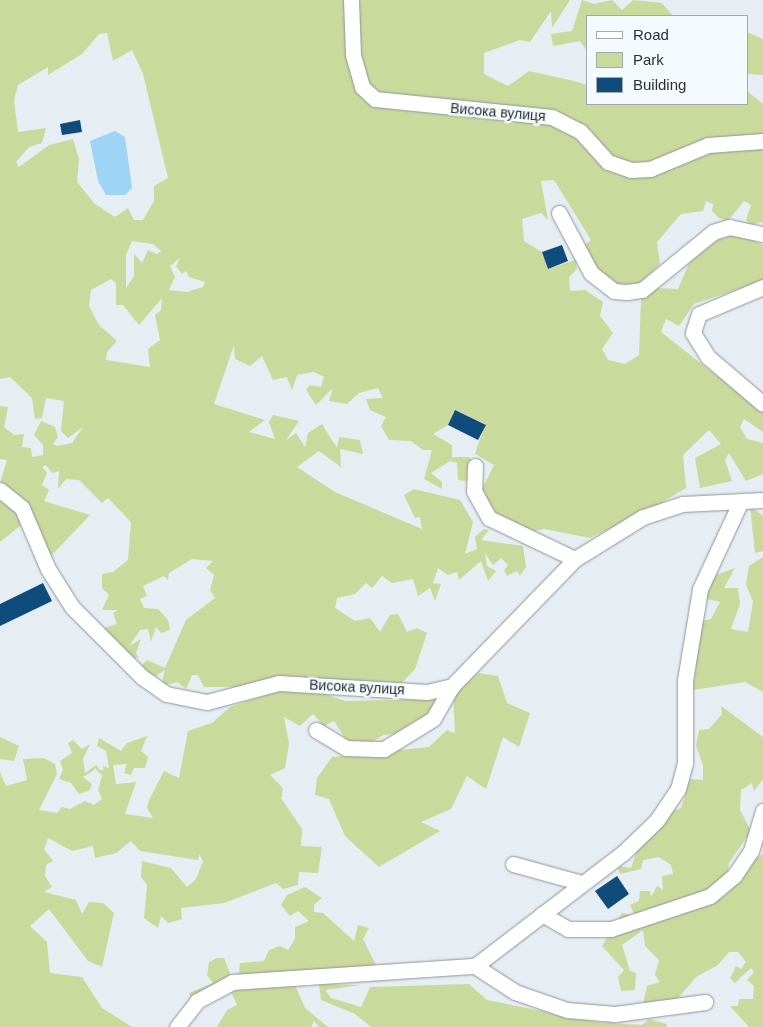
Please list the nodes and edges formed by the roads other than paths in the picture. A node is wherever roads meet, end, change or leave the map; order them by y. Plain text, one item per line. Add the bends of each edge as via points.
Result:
1 (351, 0) edge
2 (763, 141) edge
3 (559, 213) dead end
4 (763, 234) edge
5 (763, 287) edge
6 (763, 404) edge
7 (474, 466) dead end
8 (3, 495) edge
9 (763, 500) edge
10 (740, 502) junction
11 (575, 559) junction
12 (452, 686) junction
13 (316, 730) dead end
14 (763, 811) edge
15 (513, 864) dead end
16 (582, 883) junction
17 (542, 914) junction
18 (474, 966) junction
19 (705, 1002) dead end
20 (177, 1027) edge

1 - 2 street, Висока вулиця via 353,55 362,87 375,99 552,117 580,131 608,162 631,170 650,169 708,145
3 - 4 street via 591,273 614,290 627,292 642,290 713,232 729,227
5 - 6 street via 699,314 693,333 708,357
7 - 11 street via 474,491 489,518
8 - 12 street, Висока вулиця via 22,508 48,570 72,607 142,677 166,694 207,702 279,683 426,692
9 - 10 street
10 - 11 street via 675,506 643,517
10 - 16 street via 700,589 685,680 685,762 678,789 657,820
11 - 12 street
12 - 13 street via 433,719 384,749 346,748
14 - 17 street via 751,851 734,876 710,896 611,929 568,928
15 - 16 street
16 - 17 street
17 - 18 street
18 - 19 street via 515,992 568,1010 615,1014
18 - 20 street via 232,982 197,1001

